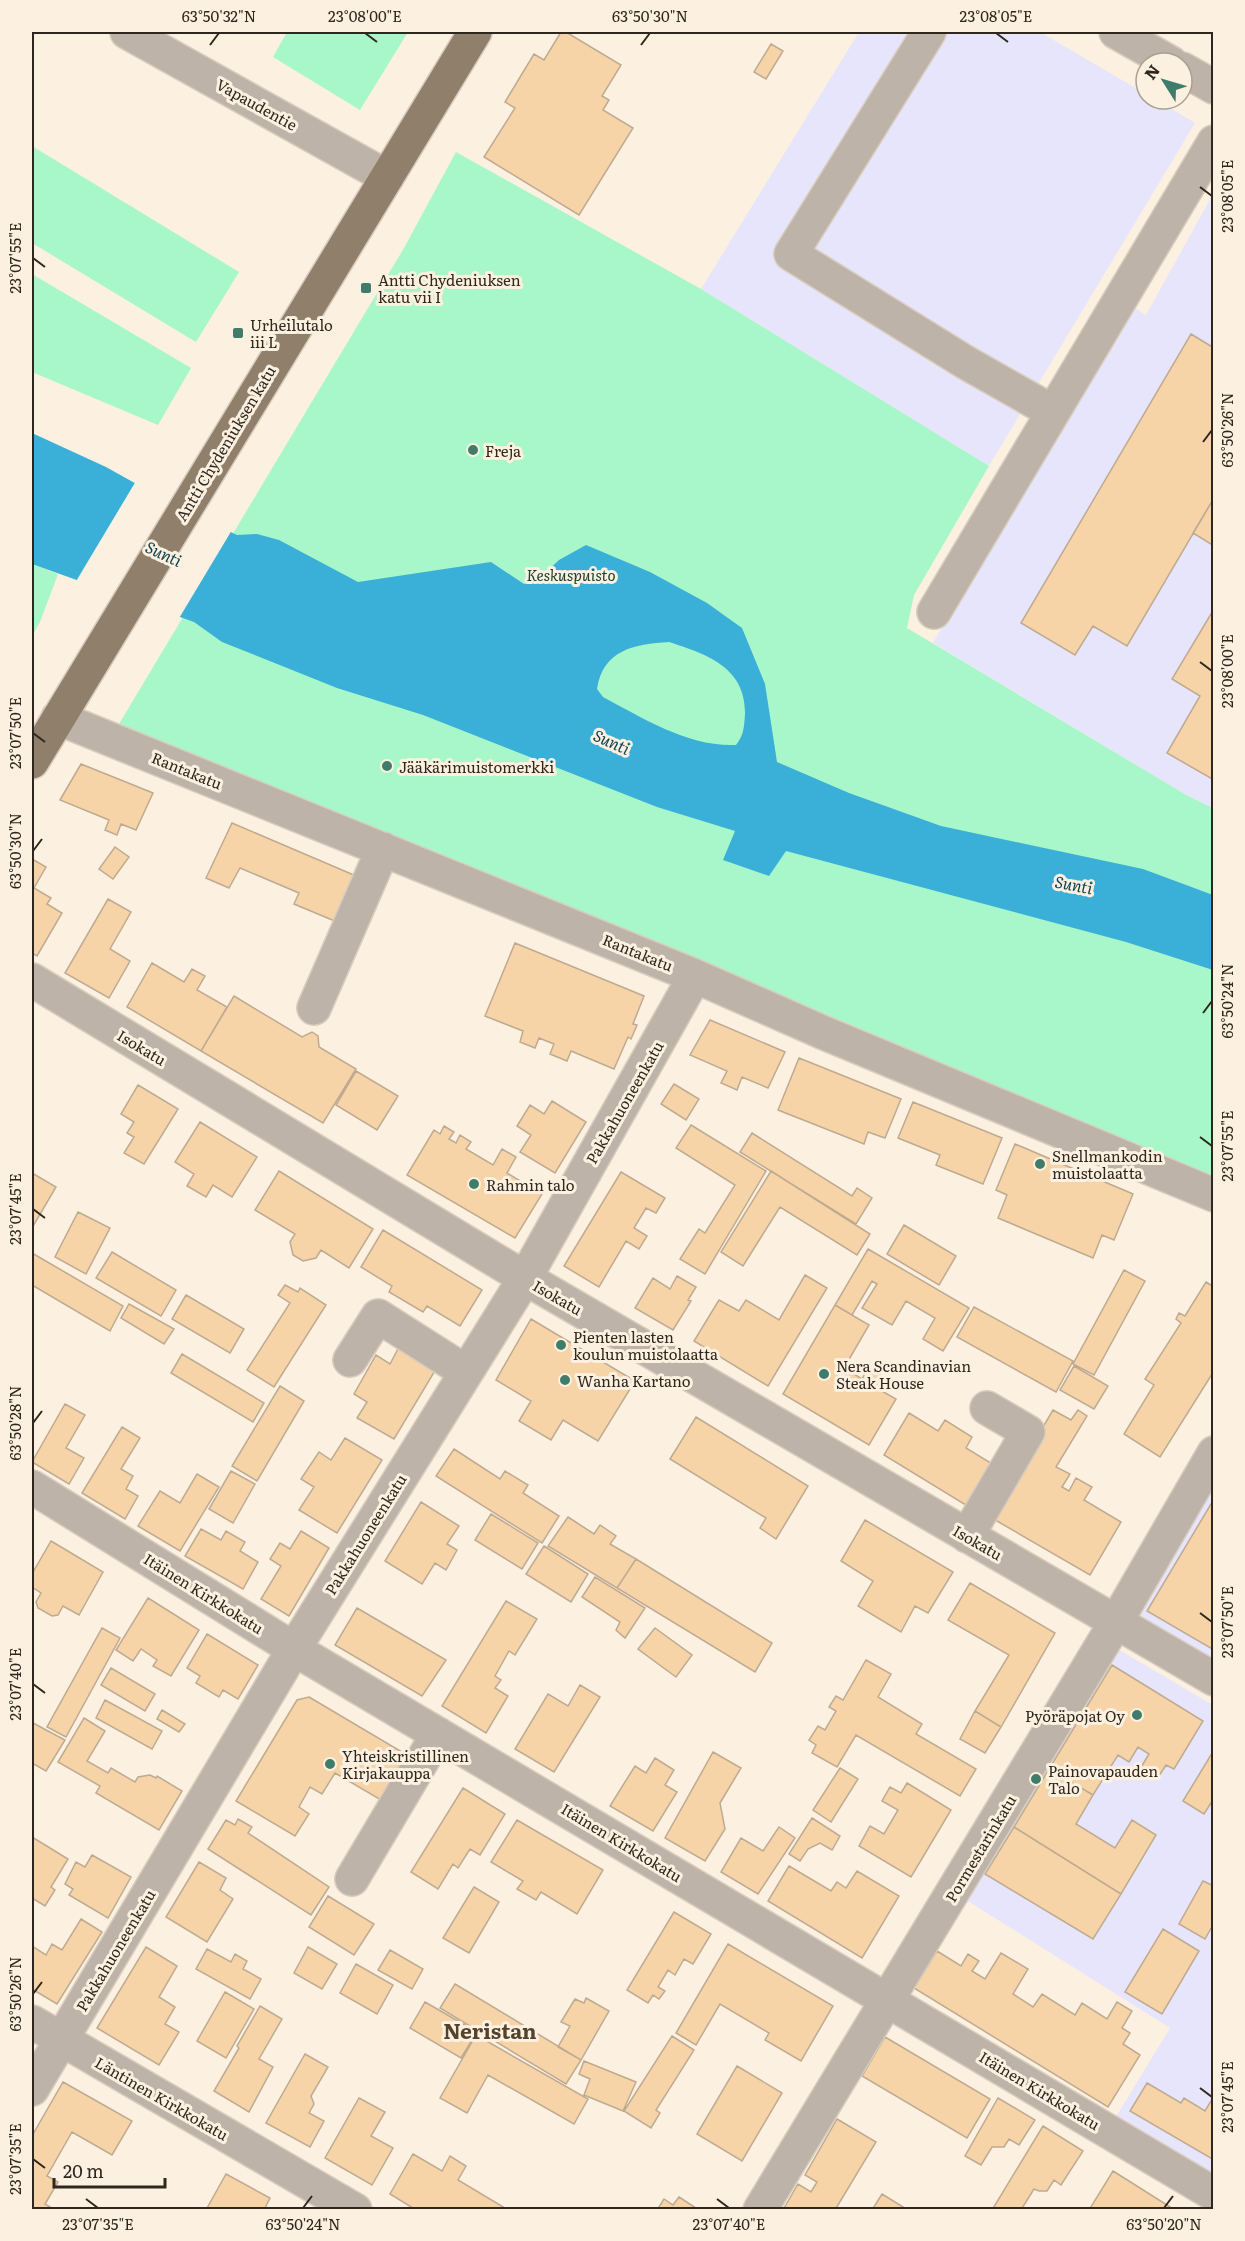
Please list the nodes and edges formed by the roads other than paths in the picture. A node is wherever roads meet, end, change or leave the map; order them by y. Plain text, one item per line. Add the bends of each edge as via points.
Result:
1 (127, 32) edge
2 (475, 32) edge
3 (929, 32) edge
4 (1116, 32) edge
5 (1150, 51) edge
6 (1194, 76) edge
7 (1214, 87) edge
8 (1214, 142) edge
9 (387, 177) junction
10 (1053, 412) junction
11 (934, 612) dead end
12 (58, 718) junction
13 (32, 762) edge
14 (383, 849) junction
15 (696, 976) junction
16 (32, 980) edge
17 (314, 1008) dead end
18 (1214, 1195) edge
19 (525, 1278) junction
20 (350, 1360) dead end
21 (466, 1372) junction
22 (987, 1408) dead end
23 (1214, 1453) edge
24 (32, 1487) edge
25 (967, 1536) junction
26 (1116, 1622) junction
27 (294, 1649) junction
28 (1214, 1679) edge
29 (438, 1734) junction
30 (352, 1879) dead end
31 (888, 1999) junction
32 (32, 2022) edge
33 (61, 2040) junction
34 (32, 2090) edge
35 (1214, 2194) edge
36 (355, 2210) edge
37 (760, 2210) edge

1 - 9 street, Vapaudentie
2 - 9 main road, Antti Chydeniuksen katu
3 - 10 street via 791,254
4 - 5 street
6 - 7 street
8 - 10 street
9 - 12 main road, Antti Chydeniuksen katu
10 - 11 street
12 - 13 main road, Antti Chydeniuksen katu
12 - 14 street, Rantakatu
14 - 15 street, Rantakatu
14 - 17 street
15 - 18 street, Rantakatu
15 - 19 street, Pakkahuoneenkatu
16 - 19 street, Isokatu
19 - 21 street, Pakkahuoneenkatu
19 - 25 street, Isokatu
20 - 21 street via 378,1316
21 - 27 street, Pakkahuoneenkatu
22 - 25 street via 1028,1432
23 - 26 street, Pormestarinkatu
24 - 27 street, Itäinen Kirkkokatu
25 - 26 street, Isokatu
26 - 28 street, Isokatu
26 - 31 street, Pormestarinkatu
27 - 29 street, Itäinen Kirkkokatu
27 - 33 street, Pakkahuoneenkatu
29 - 30 street
29 - 31 street, Itäinen Kirkkokatu
31 - 35 street, Itäinen Kirkkokatu
31 - 37 street, Pormestarinkatu
32 - 33 street, Läntinen Kirkkokatu
33 - 34 street, Pakkahuoneenkatu
33 - 36 street, Läntinen Kirkkokatu

